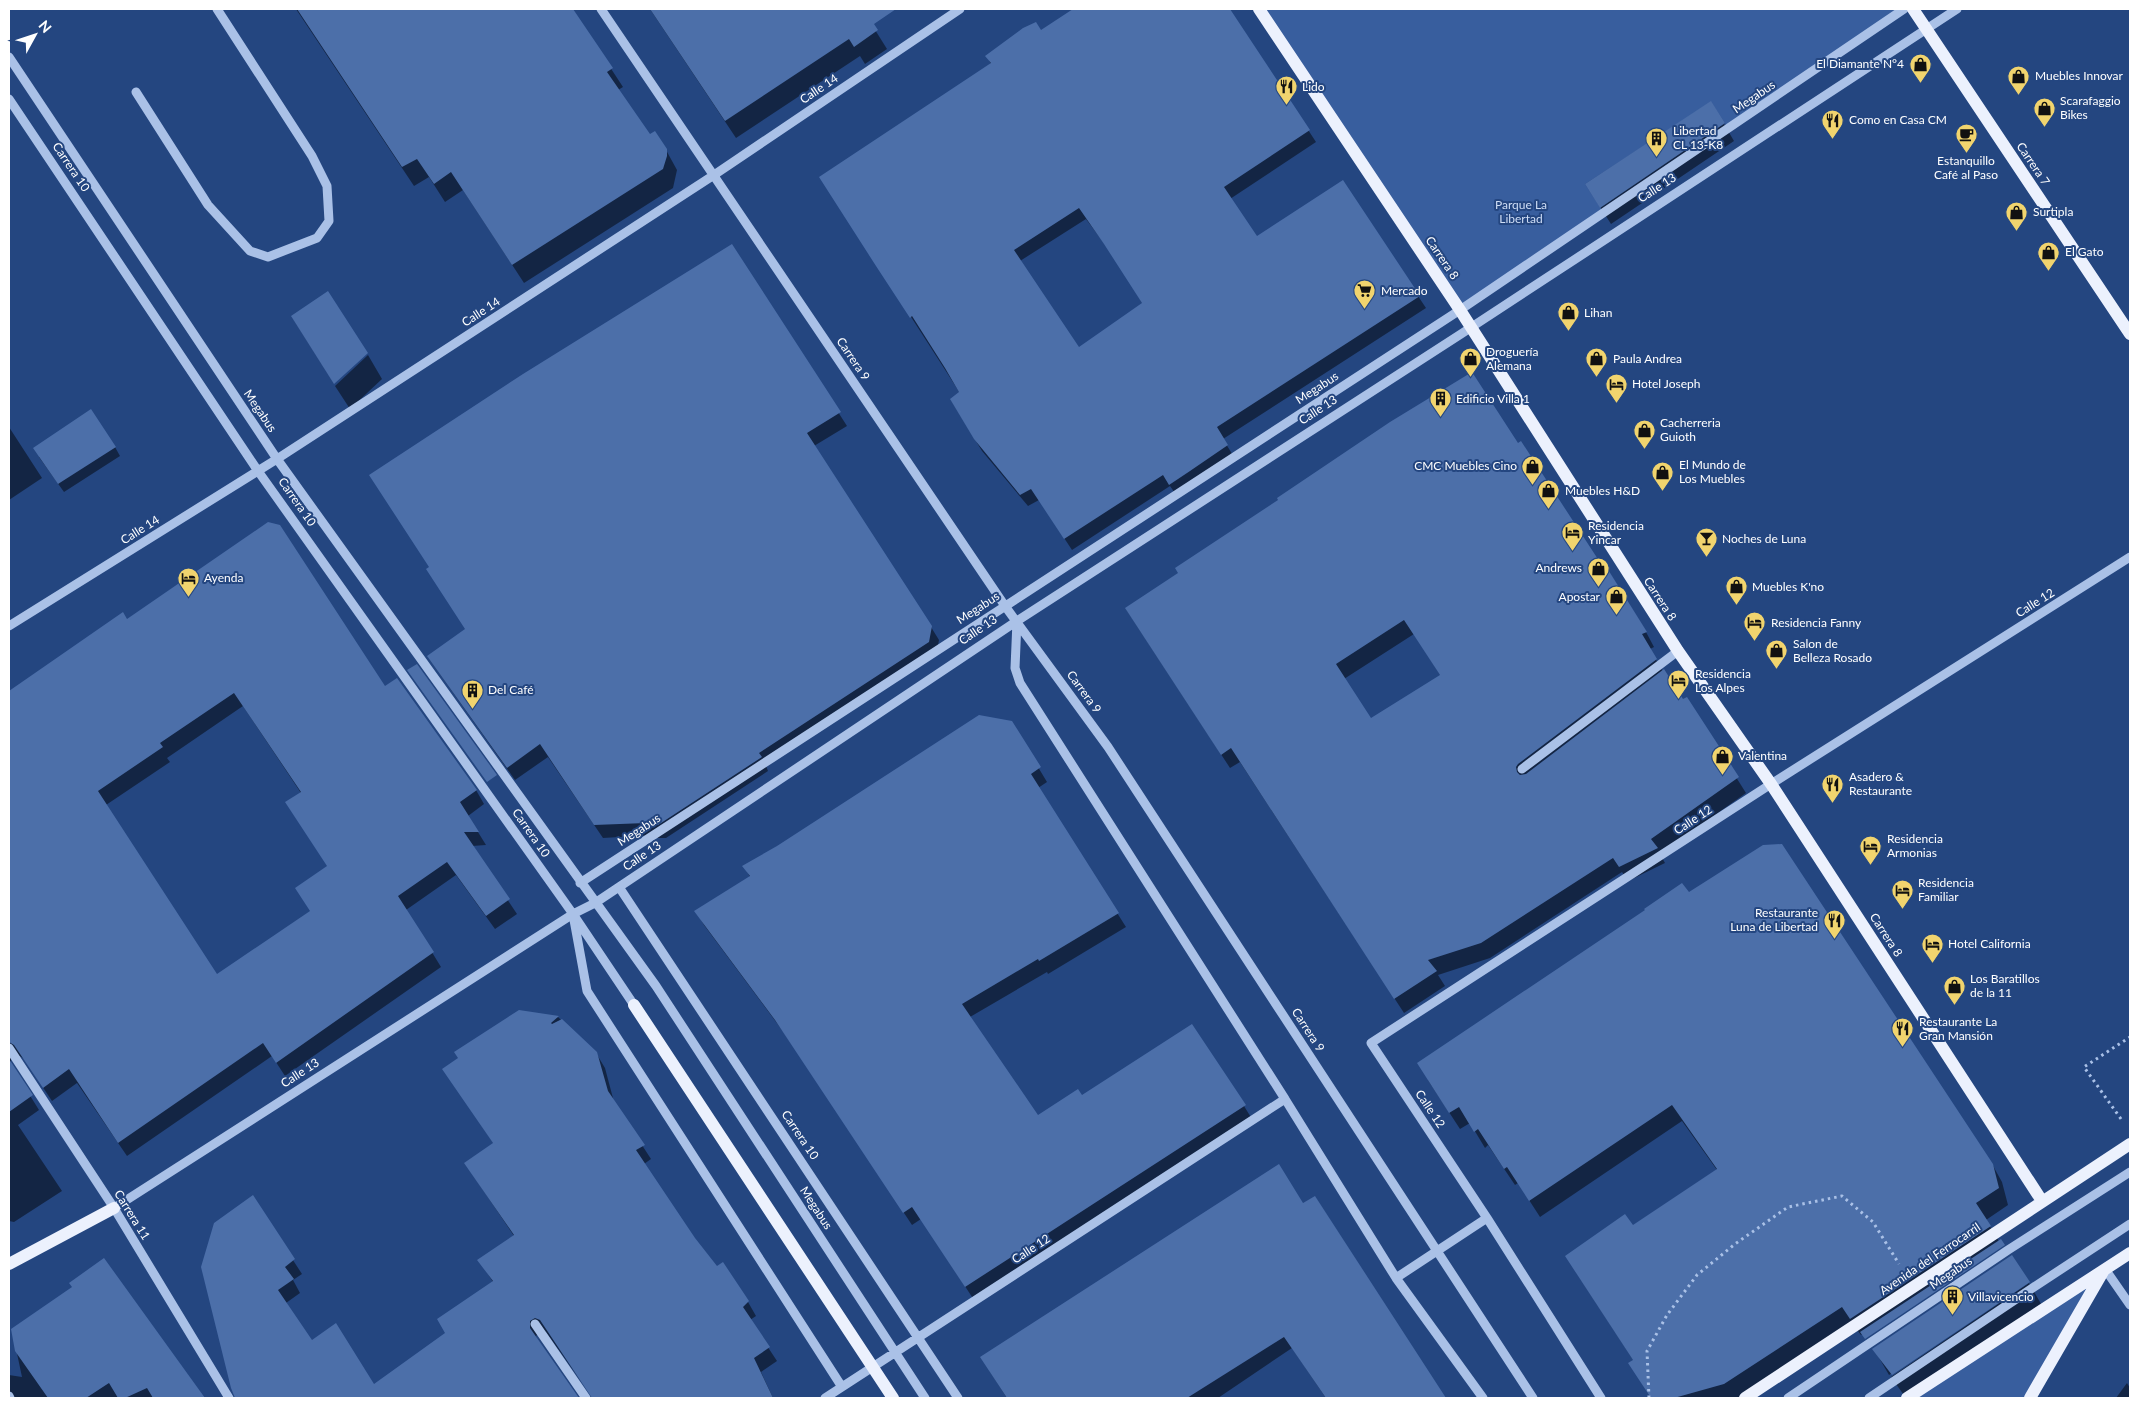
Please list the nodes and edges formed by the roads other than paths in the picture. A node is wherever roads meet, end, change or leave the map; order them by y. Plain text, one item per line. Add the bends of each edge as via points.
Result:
1 (217, 9) edge
2 (601, 9) edge
3 (960, 9) edge
4 (1259, 9) edge
5 (1904, 9) edge
6 (1913, 9) edge
7 (1957, 9) edge
8 (1926, 28) junction
9 (9, 57) edge
10 (136, 92) dead end
11 (9, 99) edge
12 (714, 175) junction
13 (1460, 310) junction
14 (1471, 327) junction
15 (2130, 334) edge
16 (277, 459) junction
17 (258, 471) junction
18 (2130, 557) edge
19 (1004, 606) junction
20 (1016, 621) junction
21 (9, 626) edge
22 (1678, 651) junction
23 (1522, 769) dead end
24 (1771, 784) junction
25 (580, 883) junction
26 (619, 887) junction
27 (595, 903) junction
28 (573, 914) junction
29 (634, 1005) joint
30 (9, 1048) edge
31 (1285, 1099) junction
32 (2130, 1144) edge
33 (2130, 1172) edge
34 (2042, 1201) junction
35 (114, 1208) junction
36 (1487, 1218) junction
37 (2130, 1224) edge
38 (2130, 1253) edge
39 (9, 1264) edge
40 (2105, 1269) junction
41 (1396, 1278) junction
42 (2130, 1305) edge
43 (535, 1324) dead end
44 (918, 1337) junction
45 (842, 1387) junction
46 (229, 1398) edge
47 (586, 1398) edge
48 (825, 1398) edge
49 (893, 1398) edge
50 (926, 1398) edge
51 (958, 1398) edge
52 (1482, 1398) edge
53 (1533, 1398) edge
54 (1601, 1398) edge
55 (1745, 1398) edge
56 (1788, 1398) edge
57 (1869, 1398) edge
58 (1907, 1398) edge
59 (2030, 1398) edge

1 - 10 street via 312,156 327,186 329,222 317,238 268,257 250,251 208,205
2 - 12 street, Carrera 9
3 - 12 street, Calle 14
4 - 13 main road, Carrera 8
5 - 13 street, Megabus
6 - 8 main road, Carrera 7
7 - 8 street, Calle 13
8 - 14 street, Calle 13
8 - 15 main road, Carrera 7
9 - 16 street, Megabus
11 - 17 street, Carrera 10
12 - 16 street, Calle 14
12 - 19 street, Carrera 9
13 - 14 main road, Carrera 8
13 - 19 street, Megabus
14 - 20 street, Calle 13
14 - 22 main road, Carrera 8
16 - 17 street, Calle 14
16 - 25 street, Megabus
17 - 21 street, Calle 14
17 - 28 street, Carrera 10
18 - 24 street, Calle 12
19 - 20 street, Carrera 9
19 - 25 street, Megabus
20 - 26 street, Calle 13
20 - 31 street via 1015,668 1020,683
20 - 53 street, Carrera 9 via 1108,747
22 - 23 street
22 - 24 main road, Carrera 8
24 - 34 main road, Carrera 8
24 - 36 street, Calle 12 via 1371,1043
25 - 27 street, Megabus
26 - 27 street, Calle 13
26 - 44 street, Carrera 10
27 - 28 street, Calle 13
27 - 50 street, Megabus via 656,986
28 - 29 street, Carrera 10
28 - 35 street, Calle 13
28 - 45 street, Carrera 10 via 587,991
29 - 49 main road, Carrera 10
30 - 35 street, Carrera 11
31 - 41 street
31 - 44 street, Calle 12
32 - 34 main road, Avenida del Ferrocarril
33 - 56 street, Megabus
34 - 55 main road, Avenida del Ferrocarril
35 - 39 main road, Calle 13
35 - 46 street, Carrera 11
36 - 41 street
36 - 54 street
37 - 57 street
38 - 40 main road
40 - 42 street
40 - 58 main road
40 - 59 main road
41 - 52 street
43 - 47 street
44 - 45 street, Calle 12
44 - 51 street, Carrera 10
45 - 48 street, Calle 12

